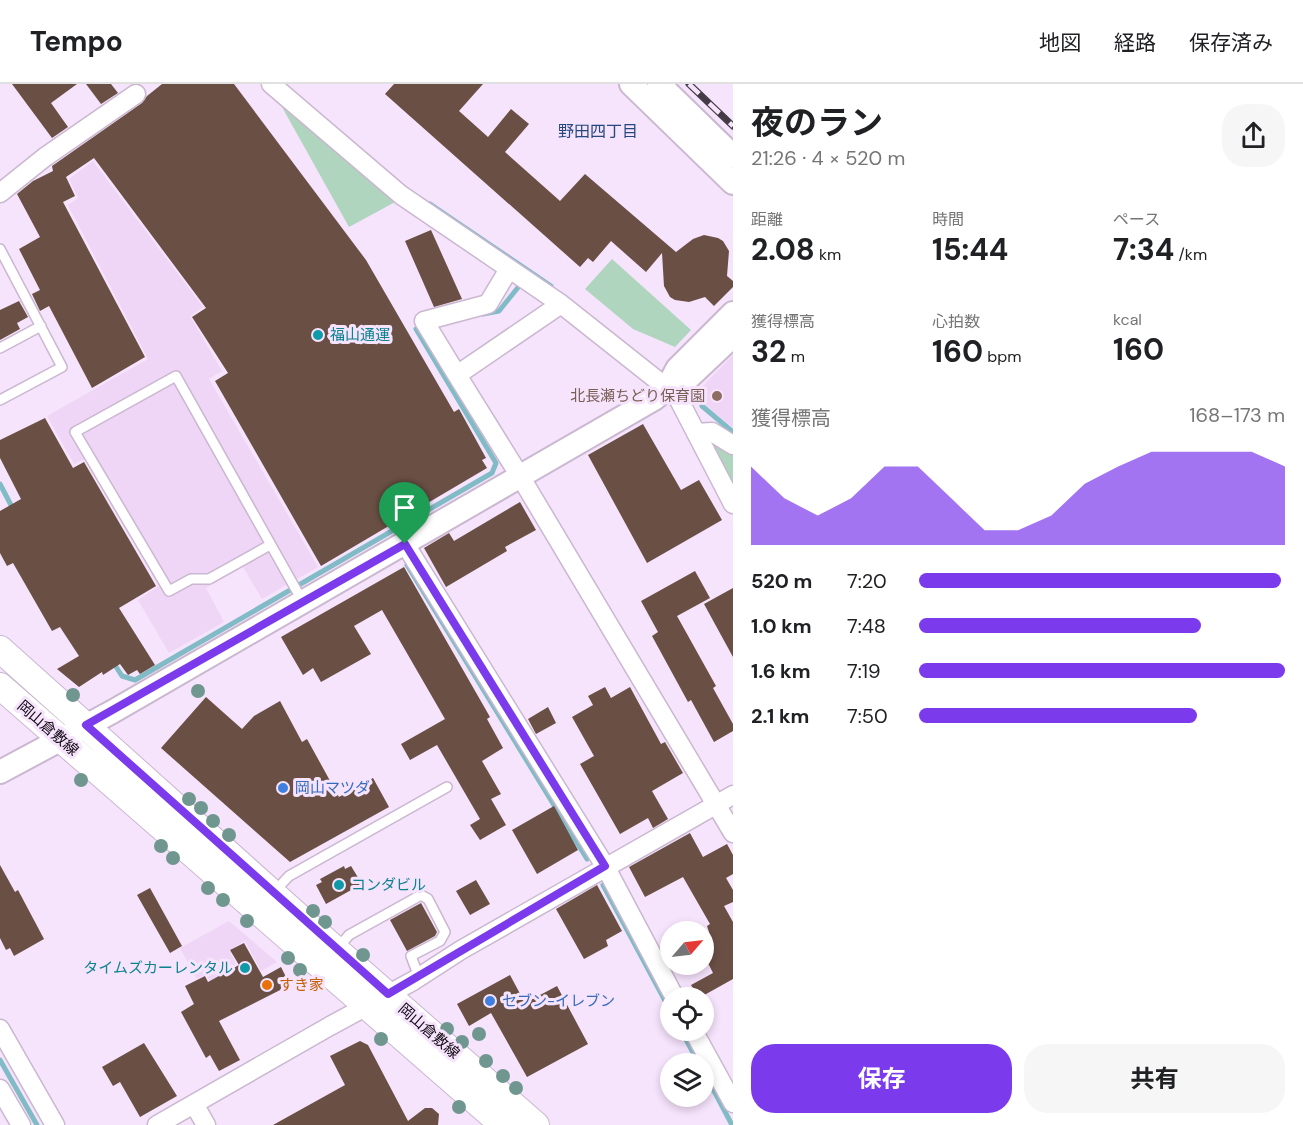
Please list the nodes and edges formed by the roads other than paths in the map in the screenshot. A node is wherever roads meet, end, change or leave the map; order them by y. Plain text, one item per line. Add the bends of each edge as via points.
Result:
1 (271, 84) edge
2 (631, 84) edge
3 (659, 84) edge
4 (136, 94) dead end
5 (733, 156) edge
6 (733, 183) edge
7 (0, 193) edge
8 (0, 249) edge
9 (509, 269) junction
10 (561, 304) junction
11 (733, 313) edge
12 (41, 327) junction
13 (733, 336) edge
14 (0, 348) edge
15 (457, 375) junction
16 (667, 388) junction
17 (0, 400) edge
18 (696, 433) junction
19 (733, 445) edge
20 (520, 477) junction
21 (733, 504) edge
22 (405, 544) junction
23 (270, 545) junction
24 (299, 597) junction
25 (0, 649) edge
26 (0, 686) edge
27 (86, 725) junction
28 (60, 739) junction
29 (0, 772) edge
30 (447, 787) dead end
31 (733, 795) edge
32 (716, 805) junction
33 (733, 834) edge
34 (605, 866) junction
35 (273, 894) junction
36 (336, 950) junction
37 (419, 977) junction
38 (669, 987) edge
39 (378, 1000) junction
40 (0, 1029) edge
41 (699, 1041) edge
42 (0, 1089) edge
43 (733, 1103) edge
44 (194, 1104) junction
45 (21, 1125) edge
46 (55, 1125) edge
47 (158, 1125) edge
48 (206, 1125) edge
49 (503, 1125) edge
50 (536, 1125) edge

1 - 9 street via 401,195
2 - 6 street
3 - 5 street
4 - 7 street
8 - 12 lane
9 - 10 street
9 - 15 street via 489,304 424,321
10 - 15 street
10 - 16 street
11 - 16 street via 677,369
12 - 14 lane
12 - 17 lane via 62,367
13 - 16 street via 687,381
15 - 20 street
16 - 18 street via 679,400
16 - 20 street
18 - 19 street via 712,432
18 - 21 street
20 - 22 street
20 - 32 street
22 - 24 street
22 - 34 street
23 - 23 lane via 176,376 75,432 169,591 191,579 209,579
23 - 24 lane
24 - 27 street
25 - 27 main road, 岡山倉敷線
26 - 28 main road, 岡山倉敷線
27 - 28 street
27 - 35 main road, 岡山倉敷線
28 - 29 street
28 - 39 main road, 岡山倉敷線
30 - 35 lane via 289,876
31 - 32 street
32 - 33 street
32 - 34 street
34 - 37 street
34 - 38 street
35 - 36 main road, 岡山倉敷線
36 - 37 lane via 349,934 421,895 428,899 445,932 440,941 411,956
36 - 39 main road, 岡山倉敷線
37 - 39 street
39 - 44 street
39 - 49 main road, 岡山倉敷線
39 - 50 main road, 岡山倉敷線
40 - 46 street
41 - 43 street
42 - 45 street
44 - 47 street
44 - 48 street

